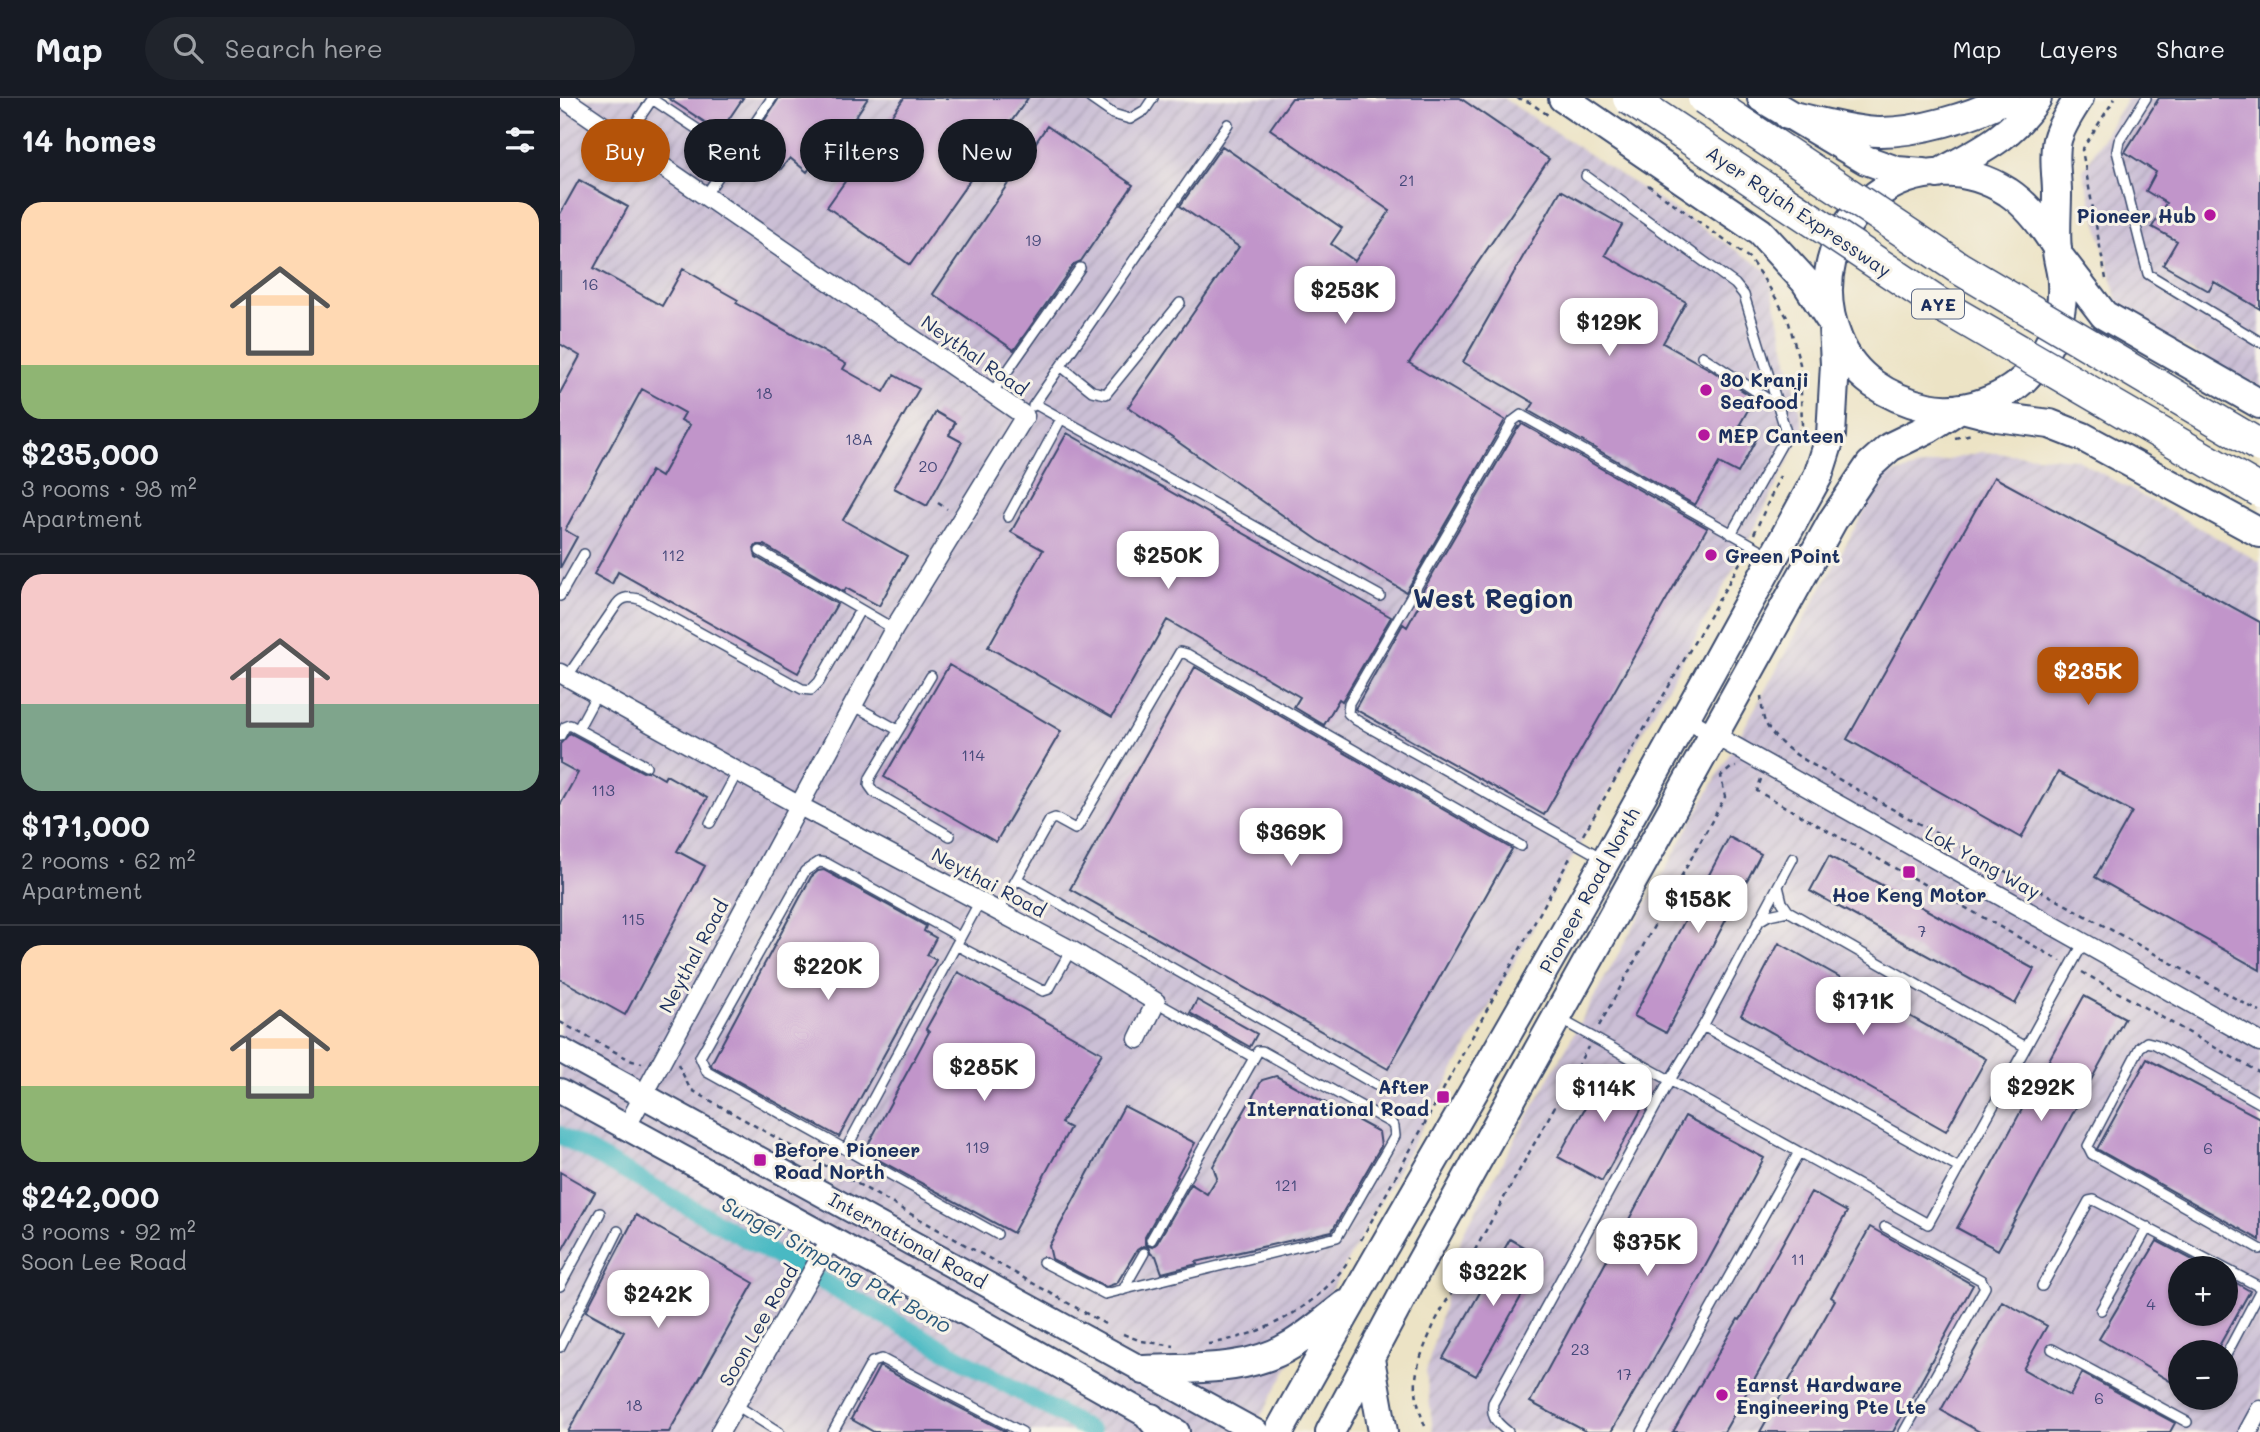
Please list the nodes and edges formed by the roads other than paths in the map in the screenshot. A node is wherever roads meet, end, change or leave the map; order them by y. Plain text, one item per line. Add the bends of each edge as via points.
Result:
1 (563, 98) edge
2 (652, 98) edge
3 (772, 98) edge
4 (1090, 98) edge
5 (1153, 98) edge
6 (1629, 98) edge
7 (1704, 98) edge
8 (1762, 98) edge
9 (2006, 98) edge
10 (2037, 98) edge
11 (2079, 98) edge
12 (2146, 98) edge
13 (1555, 106) edge
14 (1788, 115) junction
15 (594, 119) edge
16 (638, 119) edge
17 (684, 120) edge
18 (1228, 124) dead end
19 (670, 172) edge
20 (1935, 174) junction
21 (1586, 176) dead end
22 (705, 196) junction
23 (2057, 251) junction
24 (1080, 268) dead end
25 (1180, 303) dead end
26 (1832, 323) junction
27 (2260, 342) edge
28 (1702, 356) dead end
29 (1062, 368) junction
30 (992, 393) junction
31 (2260, 404) edge
32 (1777, 405) junction
33 (1961, 408) junction
34 (1030, 410) junction
35 (1061, 419) junction
36 (2260, 446) edge
37 (2260, 491) edge
38 (1008, 517) dead end
39 (2260, 533) edge
40 (1731, 534) junction
41 (760, 551) dead end
42 (1762, 551) junction
43 (584, 554) dead end
44 (560, 596) edge
45 (1380, 596) dead end
46 (860, 610) junction
47 (894, 629) junction
48 (563, 675) edge
49 (931, 676) dead end
50 (597, 693) junction
51 (853, 705) junction
52 (1686, 719) junction
53 (578, 729) junction
54 (898, 730) junction
55 (1714, 735) junction
56 (560, 736) edge
57 (646, 766) dead end
58 (738, 771) junction
59 (798, 805) junction
60 (710, 823) dead end
61 (950, 835) dead end
62 (1521, 846) dead end
63 (1793, 858) dead end
64 (1605, 860) junction
65 (1017, 879) junction
66 (1778, 885) junction
67 (980, 901) junction
68 (999, 910) junction
69 (1788, 911) junction
70 (1758, 922) junction
71 (958, 942) junction
72 (2084, 942) junction
73 (1071, 950) junction
74 (1156, 1002) junction
75 (1556, 1017) junction
76 (1703, 1026) junction
77 (1138, 1039) dead end
78 (2260, 1042) edge
79 (2026, 1047) junction
80 (560, 1050) edge
81 (1252, 1057) junction
82 (1670, 1080) junction
83 (1376, 1085) dead end
84 (560, 1091) edge
85 (643, 1095) junction
86 (2260, 1103) edge
87 (626, 1128) junction
88 (846, 1149) junction
89 (1800, 1152) junction
90 (1959, 1168) junction
91 (600, 1213) dead end
92 (1885, 1227) dead end
93 (2148, 1227) junction
94 (618, 1231) dead end
95 (997, 1234) dead end
96 (1151, 1240) dead end
97 (827, 1246) junction
98 (2260, 1249) edge
99 (1144, 1252) dead end
100 (1043, 1262) dead end
101 (560, 1286) edge
102 (2042, 1286) dead end
103 (2260, 1289) edge
104 (1124, 1290) junction
105 (1352, 1299) junction
106 (2101, 1310) dead end
107 (2234, 1340) edge
108 (560, 1347) edge
109 (2052, 1349) dead end
110 (1370, 1359) junction
111 (1144, 1370) junction
112 (736, 1405) junction
113 (2260, 1410) edge
114 (2187, 1422) dead end
115 (1157, 1425) edge
116 (720, 1432) edge
117 (779, 1432) edge
118 (833, 1432) edge
119 (1022, 1432) edge
120 (1177, 1432) edge
121 (1256, 1432) edge
122 (1279, 1432) edge
123 (1330, 1432) edge
124 (1383, 1432) edge
125 (1508, 1432) edge
126 (1642, 1432) edge
127 (1904, 1432) edge
128 (2248, 1432) edge

1 - 15 street, Neythal Road
2 - 16 lane
2 - 17 lane
3 - 22 lane
4 - 5 lane via 1130,119
6 - 37 highway, Ayer Rajah Expressway / AYE, bridge via 1937,303
7 - 36 highway, AYE, bridge via 1959,268
8 - 14 main road
9 - 14 main road via 1966,115 1880,132
10 - 20 main road via 2024,118 1998,141
11 - 23 main road via 2057,139
12 - 27 lane via 2117,151 2148,274
13 - 26 main road via 1760,232 1805,281
14 - 20 main road via 1866,160 1897,171
18 - 29 lane
19 - 22 street, Neythal Road
20 - 23 main road via 1960,174 2009,193 2030,210
20 - 26 main road via 1884,189 1847,224 1828,271 1826,297
21 - 32 lane via 1740,288
22 - 30 street, Neythal Road
23 - 31 main road via 2105,315
23 - 33 main road via 2062,306 2045,354 2010,390
24 - 30 lane
25 - 29 lane via 1106,394 1092,391
26 - 33 main road via 1842,349 1880,390 1933,408
26 - 42 main road, Pioneer Road North via 1831,435 1818,476
28 - 32 lane
29 - 34 lane
30 - 34 street, Neythal Road
32 - 40 lane via 1785,436
33 - 39 main road via 2050,424
33 - 55 main road, Pioneer Road North via 1890,447 1870,465 1833,520
34 - 35 lane
34 - 47 street, Neythal Road
35 - 38 lane
35 - 45 lane
40 - 42 lane
40 - 64 lane via 1525,415 1517,416 1349,703 1348,713 1356,720
41 - 46 lane
42 - 52 main road, Pioneer Road North
43 - 44 lane
46 - 47 lane
46 - 48 lane via 811,690 631,597 619,601
47 - 51 street, Neythal Road
48 - 50 street
49 - 54 lane
50 - 53 lane
50 - 58 street
51 - 54 lane
51 - 59 street, Neythal Road
52 - 55 street, Lok Yang Way
52 - 64 main road, Pioneer Road North
53 - 56 lane via 567,725
53 - 57 lane
54 - 61 lane via 870,778 870,789
55 - 72 street, Lok Yang Way
55 - 75 main road, Pioneer Road North
58 - 59 street
58 - 60 lane
59 - 67 street, Neythai Road
59 - 85 street, Neythal Road
62 - 65 lane via 1180,652 1078,826 1075,829 1051,818
63 - 66 lane
64 - 105 main road, Pioneer Road North
65 - 68 lane
65 - 83 lane
66 - 69 lane
66 - 70 lane
67 - 68 street, Neythai Road
67 - 71 lane
68 - 73 street, Neythai Road
69 - 70 lane
69 - 79 lane
70 - 76 lane
71 - 73 lane via 1043,991 1049,989
71 - 88 lane
71 - 88 lane via 826,863 814,864 805,871 702,1053 707,1072
72 - 78 street, Lok Yang Way
72 - 79 lane
73 - 74 street, Neythai Road
74 - 77 street
74 - 81 lane
75 - 82 lane
75 - 110 main road, Pioneer Road North
76 - 82 lane
76 - 90 lane
79 - 90 lane
80 - 85 main road, International Road
81 - 96 lane
81 - 104 lane via 1262,1051 1391,1123 1395,1136 1337,1237
82 - 89 lane
82 - 125 lane via 1493,1403 1492,1414
84 - 87 main road, International Road
85 - 87 street, Neythal Road
85 - 111 main road, International Road
86 - 98 lane via 2147,1042 2140,1047 2088,1146 2092,1154
87 - 97 main road, International Road
88 - 95 lane
89 - 90 lane via 1928,1224
89 - 126 lane
91 - 101 lane
92 - 127 lane via 1981,1280 1985,1287
93 - 102 lane via 2089,1201
93 - 103 lane
93 - 106 lane
94 - 108 lane
97 - 112 street, Soon Lee Road
97 - 115 main road, International Road
99 - 104 lane
100 - 104 lane via 1101,1294
103 - 107 lane
105 - 111 main road via 1292,1345 1258,1359 1222,1367
105 - 122 main road, Pioneer Road North
109 - 114 lane
110 - 123 main road, Pioneer Road North
110 - 124 main road
111 - 121 main road, International Road
112 - 116 street, Soon Lee Road
112 - 117 lane
113 - 128 street
115 - 120 main road, International Road
118 - 119 lane via 872,1362 882,1359

